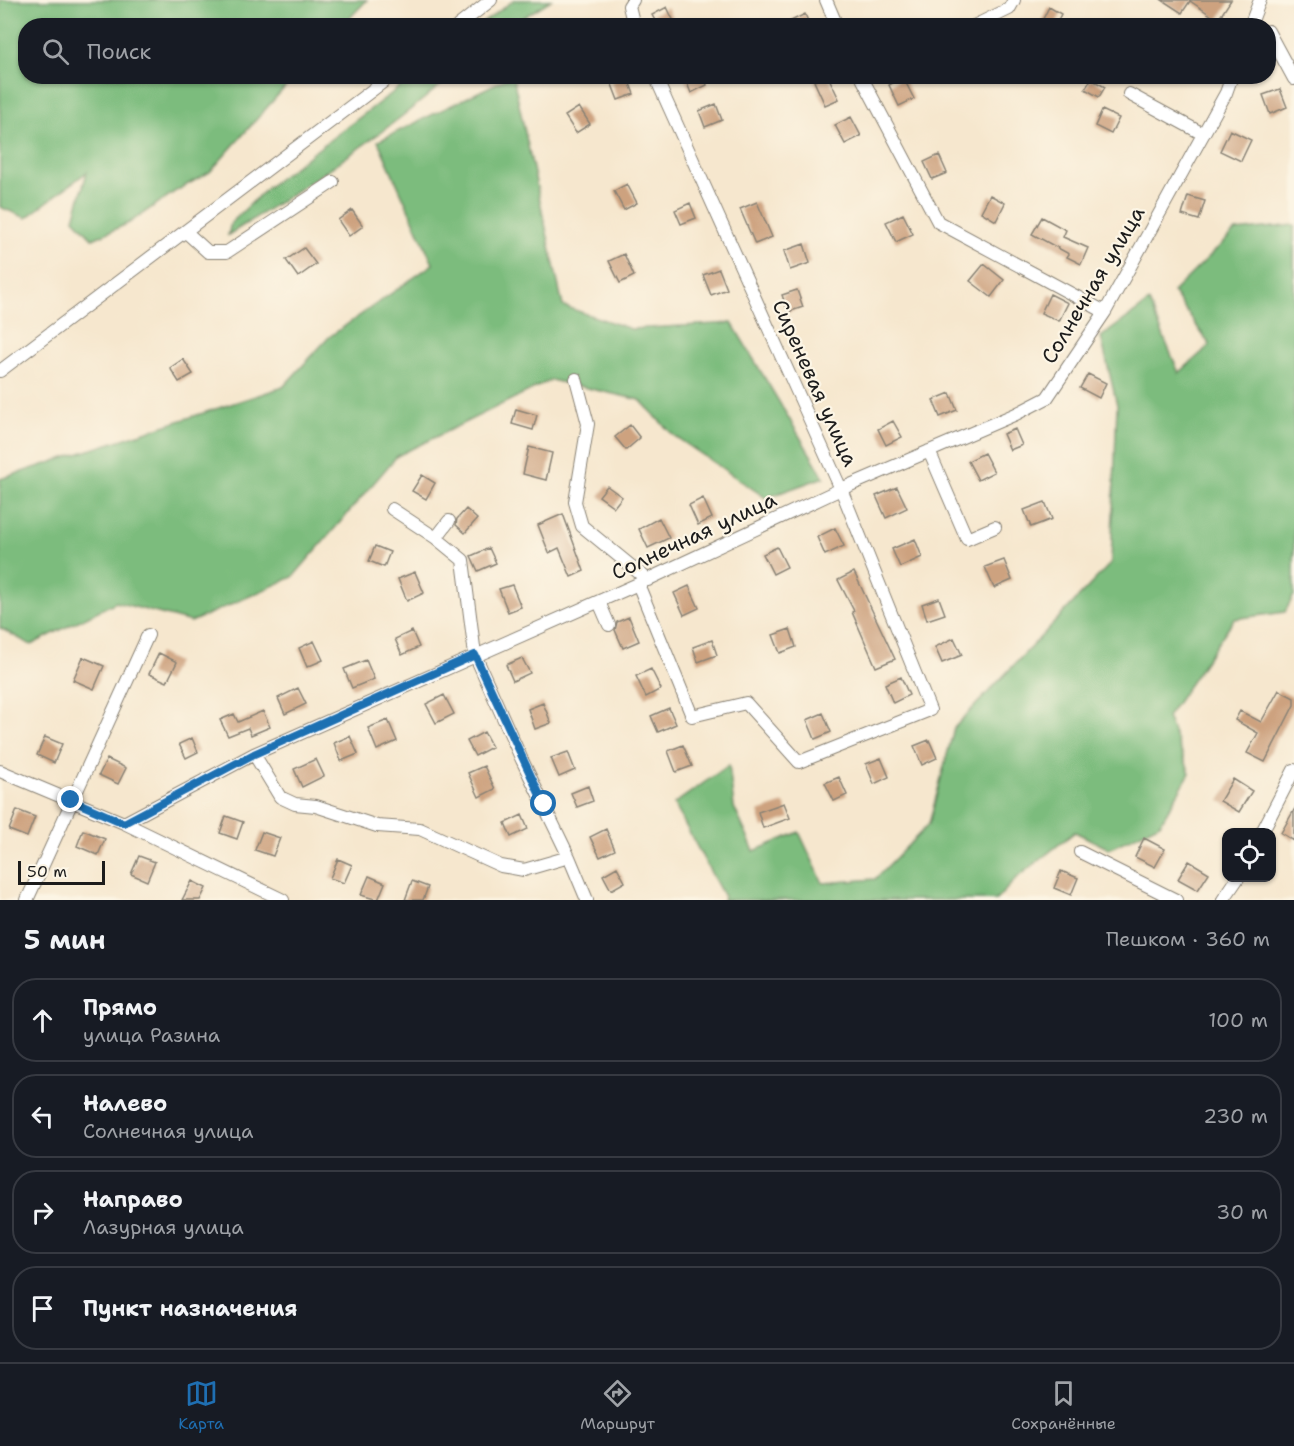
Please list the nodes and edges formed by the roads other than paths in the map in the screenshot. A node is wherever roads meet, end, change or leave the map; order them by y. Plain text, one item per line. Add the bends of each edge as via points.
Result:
1 (491, 0) edge
2 (825, 0) edge
3 (1014, 0) edge
4 (631, 3) edge
5 (468, 18) edge
6 (633, 18) edge
7 (833, 18) edge
8 (990, 18) edge
9 (1276, 44) edge
10 (1294, 78) edge
11 (380, 84) edge
12 (659, 84) edge
13 (868, 84) edge
14 (1229, 84) edge
15 (1129, 94) dead end
16 (1203, 134) junction
17 (333, 182) dead end
18 (186, 232) junction
19 (1105, 312) junction
20 (0, 371) edge
21 (576, 379) dead end
22 (929, 451) junction
23 (841, 489) junction
24 (392, 509) dead end
25 (449, 521) dead end
26 (995, 527) dead end
27 (436, 538) junction
28 (643, 582) junction
29 (599, 602) junction
30 (609, 625) dead end
31 (148, 635) dead end
32 (475, 655) junction
33 (254, 754) junction
34 (1294, 770) edge
35 (0, 771) edge
36 (71, 800) junction
37 (124, 823) junction
38 (1264, 828) edge
39 (1080, 852) dead end
40 (569, 857) junction
41 (1235, 882) edge
42 (254, 894) edge
43 (27, 900) edge
44 (283, 900) edge
45 (587, 900) edge
46 (1176, 900) edge
47 (1223, 900) edge

1 - 5 street
2 - 7 street
3 - 8 street via 1009,9
4 - 6 street
9 - 10 street
11 - 18 street
12 - 23 street, Сиреневая улица
13 - 19 street via 938,222
14 - 16 street, Солнечная улица
15 - 16 street
16 - 19 street, Солнечная улица
17 - 18 street via 227,252 208,252
18 - 20 street
19 - 22 street, Солнечная улица via 1047,398
21 - 28 street via 588,424 575,502 582,526
22 - 23 street, Солнечная улица
22 - 26 street via 968,539
23 - 28 street, Солнечная улица
23 - 28 street, Сиреневая улица via 930,710 799,762 746,703 692,716
24 - 27 street
25 - 27 street
27 - 32 street via 463,560
28 - 29 street, Солнечная улица
29 - 30 street
29 - 32 street, Солнечная улица
31 - 36 street
32 - 33 street, Солнечная улица
32 - 40 street
33 - 37 street, Солнечная улица
33 - 40 street via 280,796 295,804 316,806 376,826 420,829 501,866 524,870
34 - 38 street
35 - 36 street
36 - 37 street
36 - 43 street
37 - 42 street
39 - 46 street
40 - 45 street
41 - 47 street
42 - 44 street

